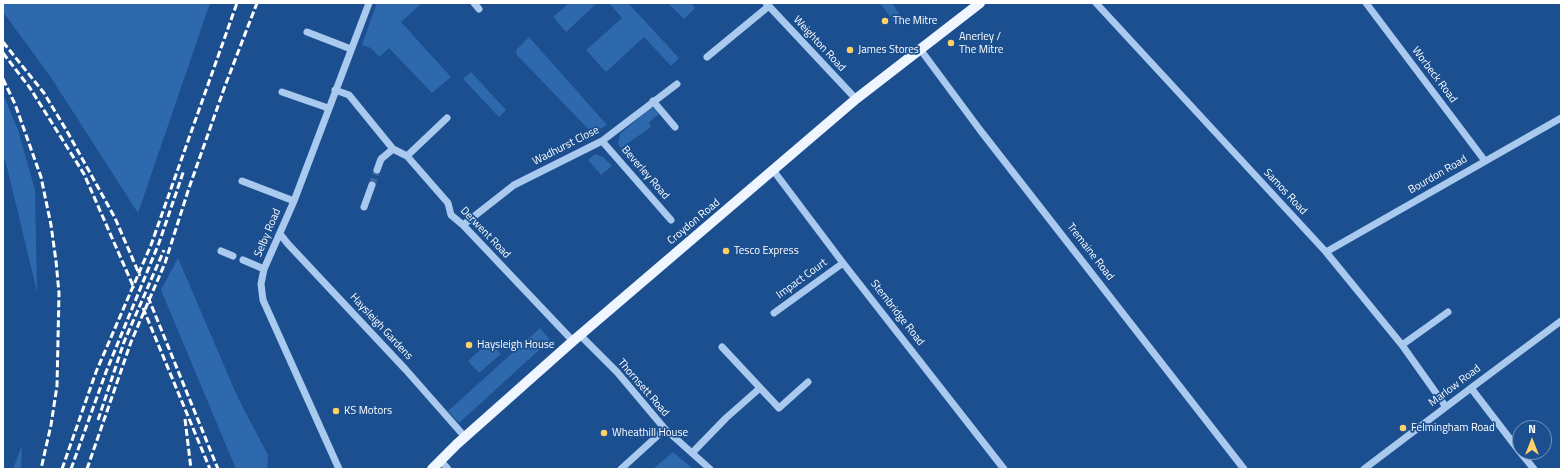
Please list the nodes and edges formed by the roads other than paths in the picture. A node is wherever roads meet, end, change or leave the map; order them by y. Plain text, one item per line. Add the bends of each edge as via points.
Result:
1 (369, 3) edge
2 (474, 3) edge
3 (980, 3) edge
4 (1096, 3) edge
5 (1366, 3) edge
6 (767, 5) edge
7 (480, 9) dead end
8 (307, 32) dead end
9 (351, 49) junction
10 (920, 49) junction
11 (707, 57) dead end
12 (677, 84) dead end
13 (335, 90) junction
14 (282, 92) dead end
15 (856, 99) junction
16 (653, 101) junction
17 (328, 108) junction
18 (447, 118) dead end
19 (1561, 118) edge
20 (675, 127) dead end
21 (602, 141) junction
22 (393, 149) junction
23 (407, 156) junction
24 (1484, 161) junction
25 (377, 170) tunnel mouth
26 (774, 170) junction
27 (242, 181) dead end
28 (372, 185) tunnel mouth
29 (294, 201) junction
30 (364, 207) dead end
31 (670, 220) dead end
32 (463, 225) junction
33 (280, 234) junction
34 (220, 250) dead end
35 (1326, 252) junction
36 (233, 256) dead end
37 (243, 260) dead end
38 (844, 263) junction
39 (264, 269) junction
40 (1448, 312) dead end
41 (774, 313) dead end
42 (1561, 321) edge
43 (577, 338) junction
44 (1402, 345) junction
45 (722, 347) dead end
46 (808, 382) dead end
47 (760, 388) junction
48 (1470, 388) junction
49 (1446, 407) junction
50 (665, 429) junction
51 (465, 437) junction
52 (1512, 442) edge
53 (692, 453) junction
54 (440, 460) junction
55 (1527, 460) edge
56 (1367, 468) edge
57 (339, 469) edge
58 (432, 469) edge
59 (448, 469) edge
60 (621, 469) edge
61 (710, 469) edge
62 (1004, 469) edge
63 (1244, 469) edge
64 (1534, 469) edge

1 - 9 street, Selby Road
2 - 7 street
3 - 10 main road, Croydon Road
4 - 35 street, Samos Road
5 - 24 street, Worbeck Road
6 - 11 street
6 - 15 street, Weighton Road
8 - 9 street
9 - 13 street, Selby Road
10 - 15 main road, Croydon Road
10 - 63 street, Tremaine Road
12 - 16 street, Wadhurst Close
13 - 17 street, Selby Road
13 - 22 street, Derwent Road via 349,95
14 - 17 street
15 - 26 main road, Croydon Road
16 - 20 street
16 - 21 street, Wadhurst Close
17 - 29 street, Selby Road
18 - 23 street
19 - 24 street, Bourdon Road
21 - 31 street, Beverley Road
21 - 32 street, Wadhurst Close via 514,185
22 - 23 street, Derwent Road
22 - 25 street via 381,159
23 - 32 street, Derwent Road via 448,203 451,215
24 - 35 street, Bourdon Road
26 - 38 street, Stembridge Road
26 - 43 main road, Croydon Road
27 - 29 street
28 - 30 street
29 - 33 street, Selby Road
32 - 43 street, Derwent Road
33 - 39 street, Selby Road
33 - 51 street, Haysleigh Gardens
34 - 36 street
35 - 44 street, Samos Road
37 - 39 street
38 - 41 street, Impact Court
38 - 62 street, Stembridge Road
39 - 57 street, Selby Road via 261,284 263,300
40 - 44 street
42 - 48 street, Marlow Road
43 - 50 street, Thornsett Road via 617,372
43 - 51 main road, Croydon Road
44 - 49 street, Samos Road
45 - 47 street
46 - 47 street via 780,408
47 - 53 street
48 - 49 street, Marlow Road
48 - 52 street
49 - 56 street, Marlow Road
50 - 53 street, Thornsett Road
50 - 60 street
51 - 54 main road, Croydon Road
53 - 61 street, Thornsett Road
54 - 58 main road, Croydon Road
54 - 59 street
55 - 64 street

